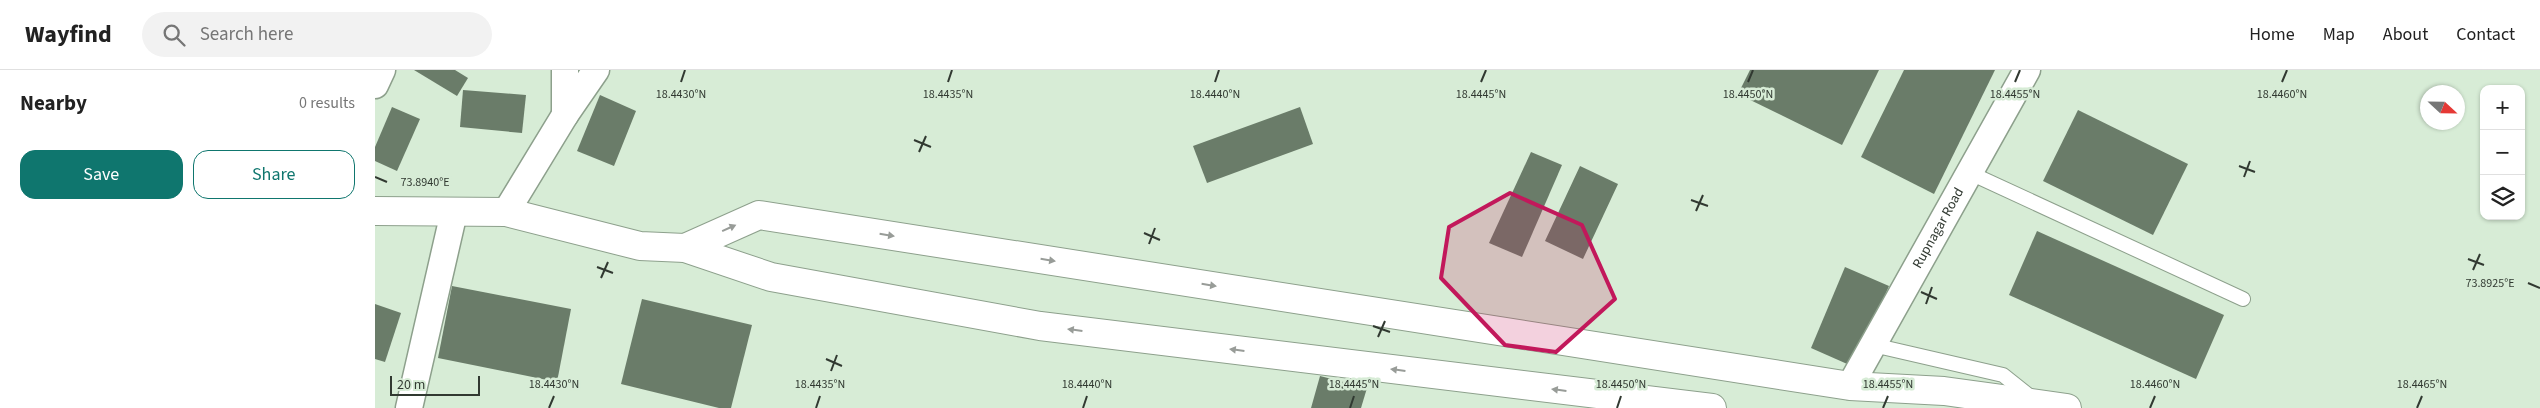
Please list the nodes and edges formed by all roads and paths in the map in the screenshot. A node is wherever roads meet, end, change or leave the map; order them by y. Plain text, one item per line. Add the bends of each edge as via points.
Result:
1 (382, 70) edge
2 (565, 70) edge
3 (596, 70) edge
4 (2027, 70) edge
5 (375, 85) edge
6 (565, 114) junction
7 (1970, 172) junction
8 (375, 211) edge
9 (454, 212) junction
10 (506, 212) junction
11 (685, 248) junction
12 (2243, 299) dead end
13 (1873, 345) junction
14 (1850, 386) junction
15 (2054, 406) edge
16 (409, 408) edge
17 (1712, 408) edge

1 - 5 street
2 - 6 street
3 - 6 street
4 - 7 street, Rupnagar Road
6 - 10 street
7 - 12 lane
7 - 13 street, Rupnagar Road
8 - 9 main road
9 - 10 main road
9 - 16 street
10 - 11 main road via 640,246
11 -> 14 main road via 759,215
17 -> 11 main road via 1039,326 771,277
13 - 14 street, Rupnagar Road
13 - 15 lane via 2003,375
14 - 15 main road via 1944,391

